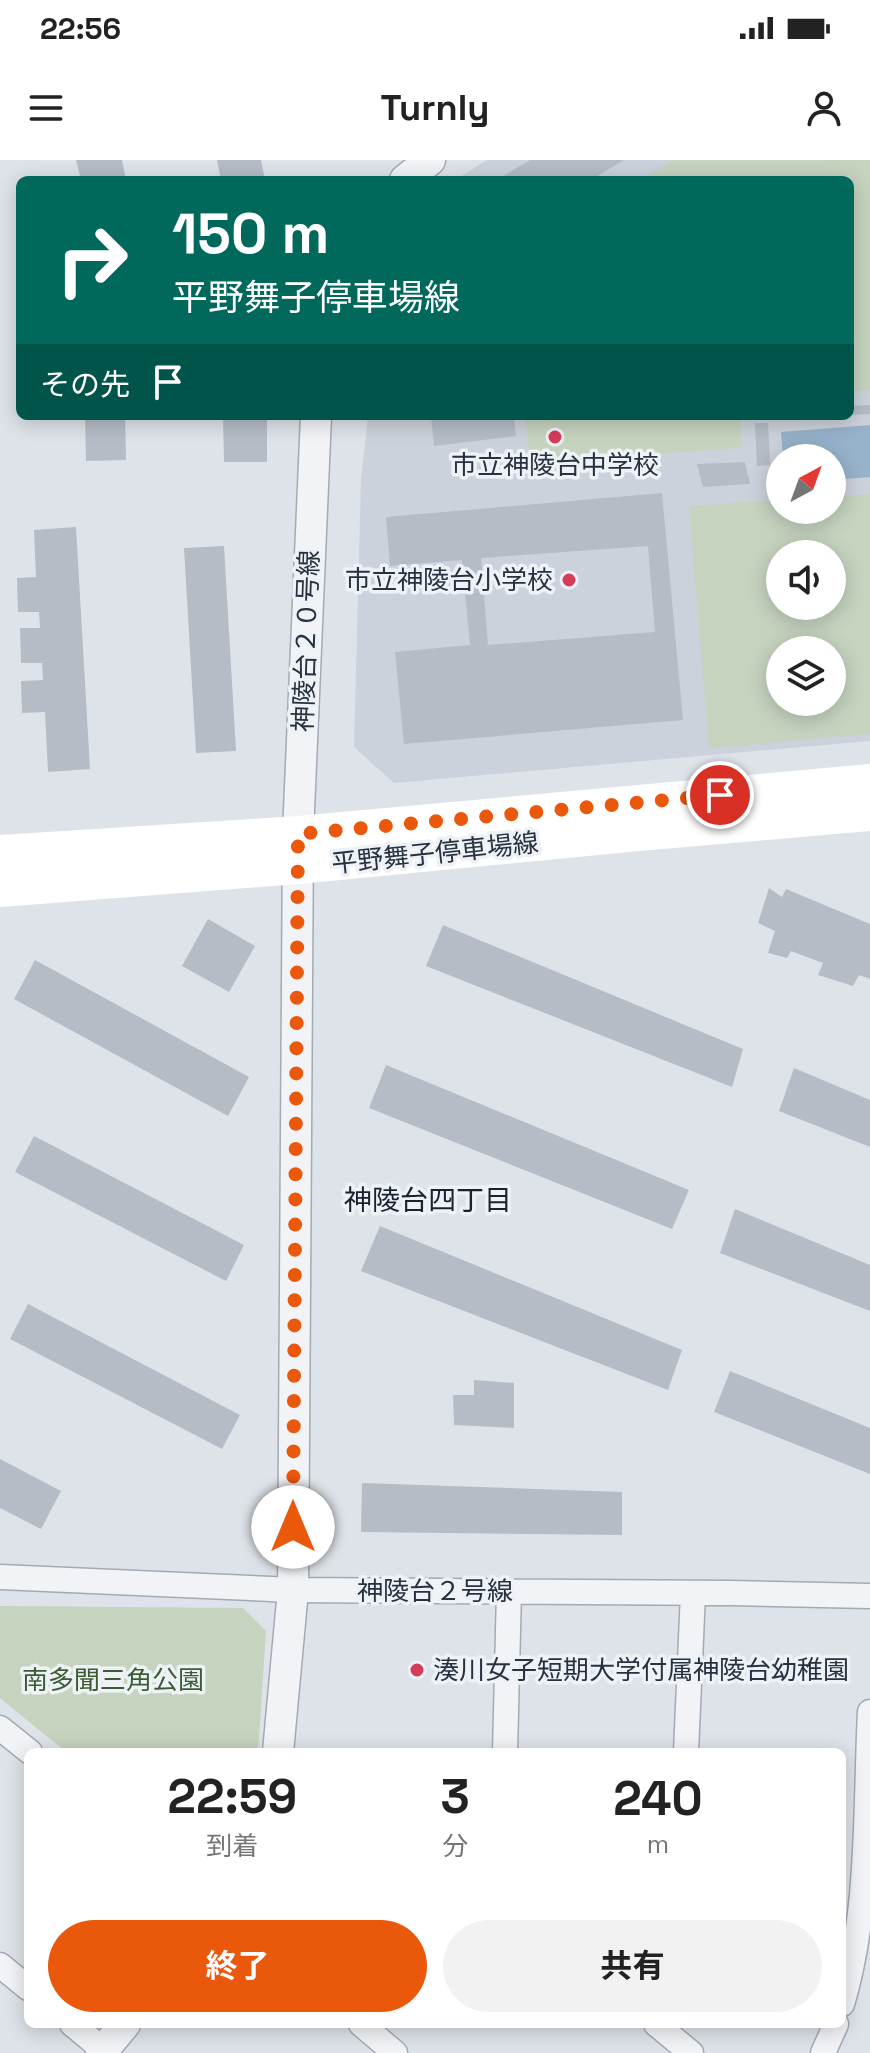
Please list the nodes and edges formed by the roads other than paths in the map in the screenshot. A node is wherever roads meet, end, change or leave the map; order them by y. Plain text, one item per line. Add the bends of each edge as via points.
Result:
1 (316, 420) edge
2 (870, 782) edge
3 (870, 813) edge
4 (298, 850) junction
5 (0, 853) edge
6 (0, 889) edge
7 (0, 1577) edge
8 (293, 1590) junction
9 (509, 1591) junction
10 (693, 1593) junction
11 (870, 1596) edge
12 (870, 1712) edge
13 (0, 1728) edge
14 (25, 1748) edge
15 (278, 1748) edge
16 (505, 1748) edge
17 (686, 1748) edge
18 (0, 1965) edge
19 (24, 1985) edge
20 (846, 1990) edge
21 (77, 2028) edge
22 (122, 2028) edge
23 (661, 2028) edge
24 (834, 2028) edge
25 (104, 2052) edge
26 (691, 2053) edge
27 (823, 2053) edge

1 - 4 street, 神陵台２０号線
2 - 4 main road, 平野舞子停車場線
3 - 4 main road, 平野舞子停車場線 via 622,834
4 - 5 main road, 平野舞子停車場線
4 - 6 main road, 平野舞子停車場線
4 - 8 street, 神陵台２０号線
7 - 8 street, 神陵台２号線
8 - 9 street, 神陵台２号線
8 - 15 street, 神陵台２０号線
9 - 10 street, 神陵台２号線
9 - 16 street
10 - 11 street, 神陵台２号線
10 - 17 street
12 - 20 street via 861,1899
13 - 14 street
18 - 19 street
21 - 25 street
22 - 25 street
23 - 26 street
24 - 27 street

